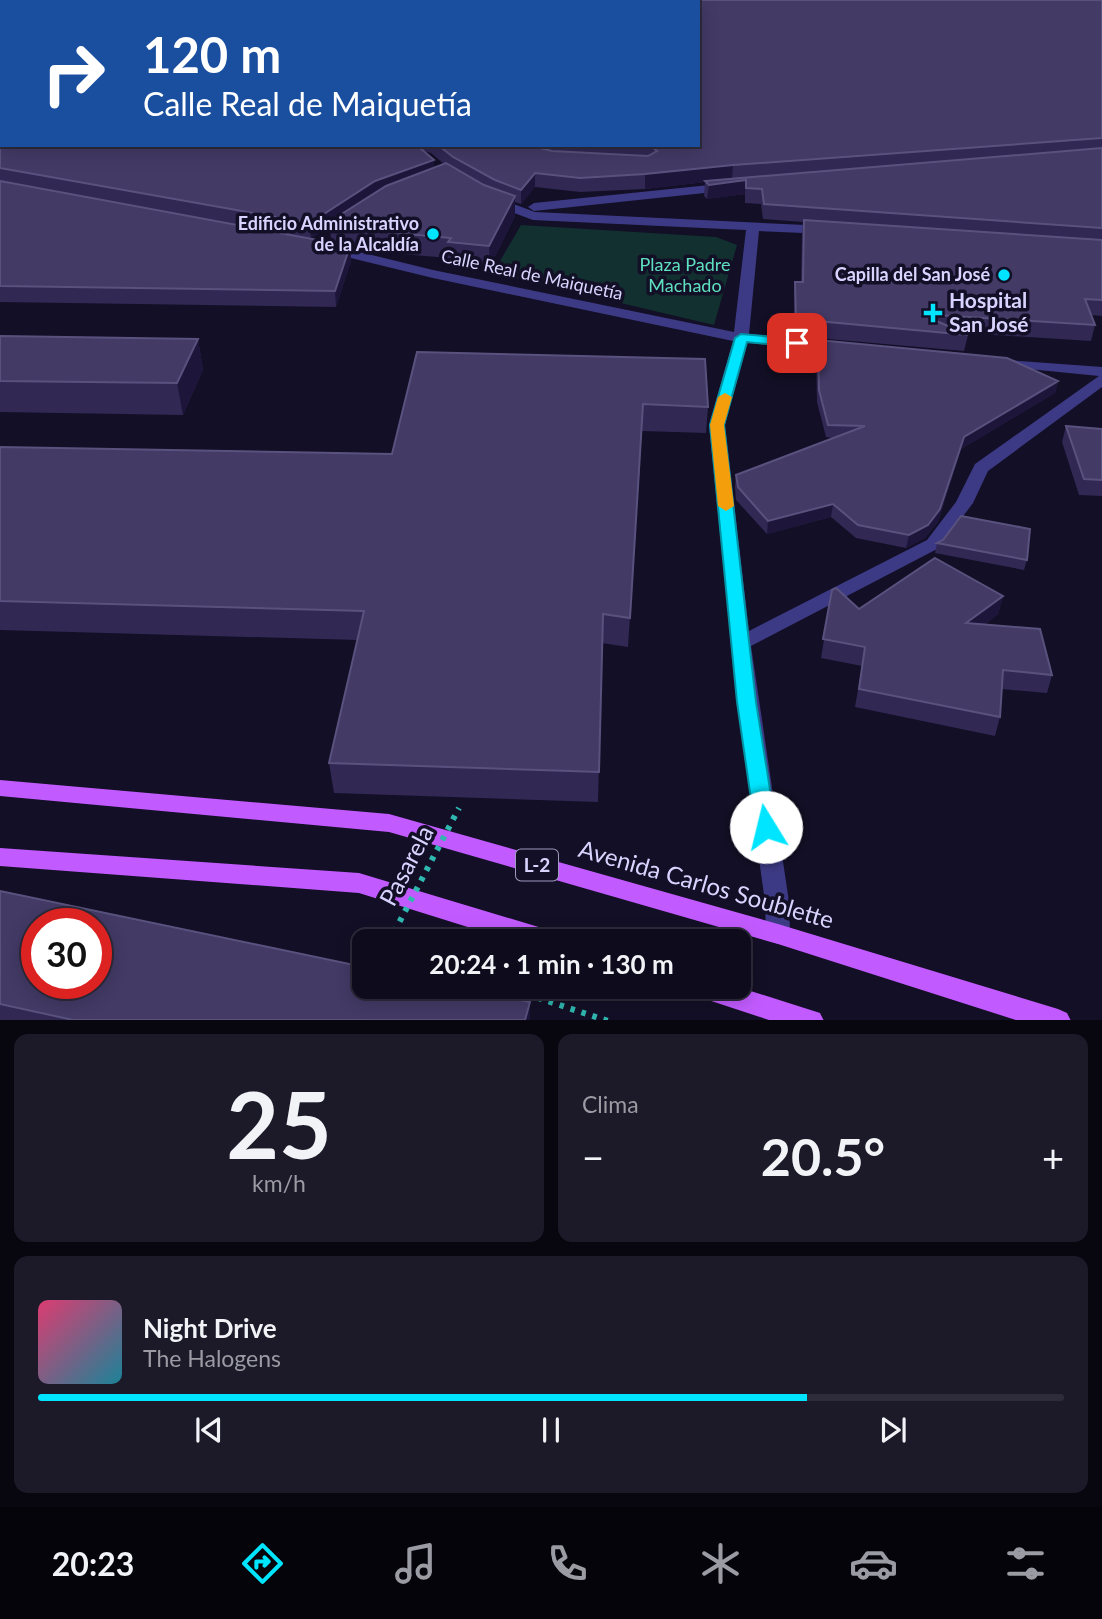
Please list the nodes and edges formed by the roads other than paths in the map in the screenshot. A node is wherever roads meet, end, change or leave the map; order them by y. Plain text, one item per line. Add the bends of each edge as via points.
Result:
1 (746, 185) edge
2 (480, 194) edge
3 (512, 210) junction
4 (753, 225) junction
5 (837, 231) edge
6 (319, 241) edge
7 (741, 338) junction
8 (852, 348) edge
9 (991, 361) edge
10 (1102, 372) edge
11 (1102, 380) edge
12 (741, 643) junction
13 (0, 788) edge
14 (0, 856) edge
15 (509, 929) edge
16 (778, 933) junction
17 (742, 999) edge
18 (811, 1020) edge
19 (1059, 1020) edge

1 - 3 street
2 - 3 street
3 - 4 street via 533,216
4 - 5 street
4 - 7 street
6 - 7 street, Calle Real de Maiquetía via 433,274
7 - 8 street, Calle Real de Maiquetía
7 - 12 street via 717,425
9 - 10 street
11 - 12 street via 981,468 964,503 933,544
12 - 16 street
13 - 16 main road, Avenida Carlos Soublette / L-2 via 389,823
14 - 15 main road via 359,883
16 - 19 main road, Avenida Carlos Soublette / L-2
17 - 18 main road

